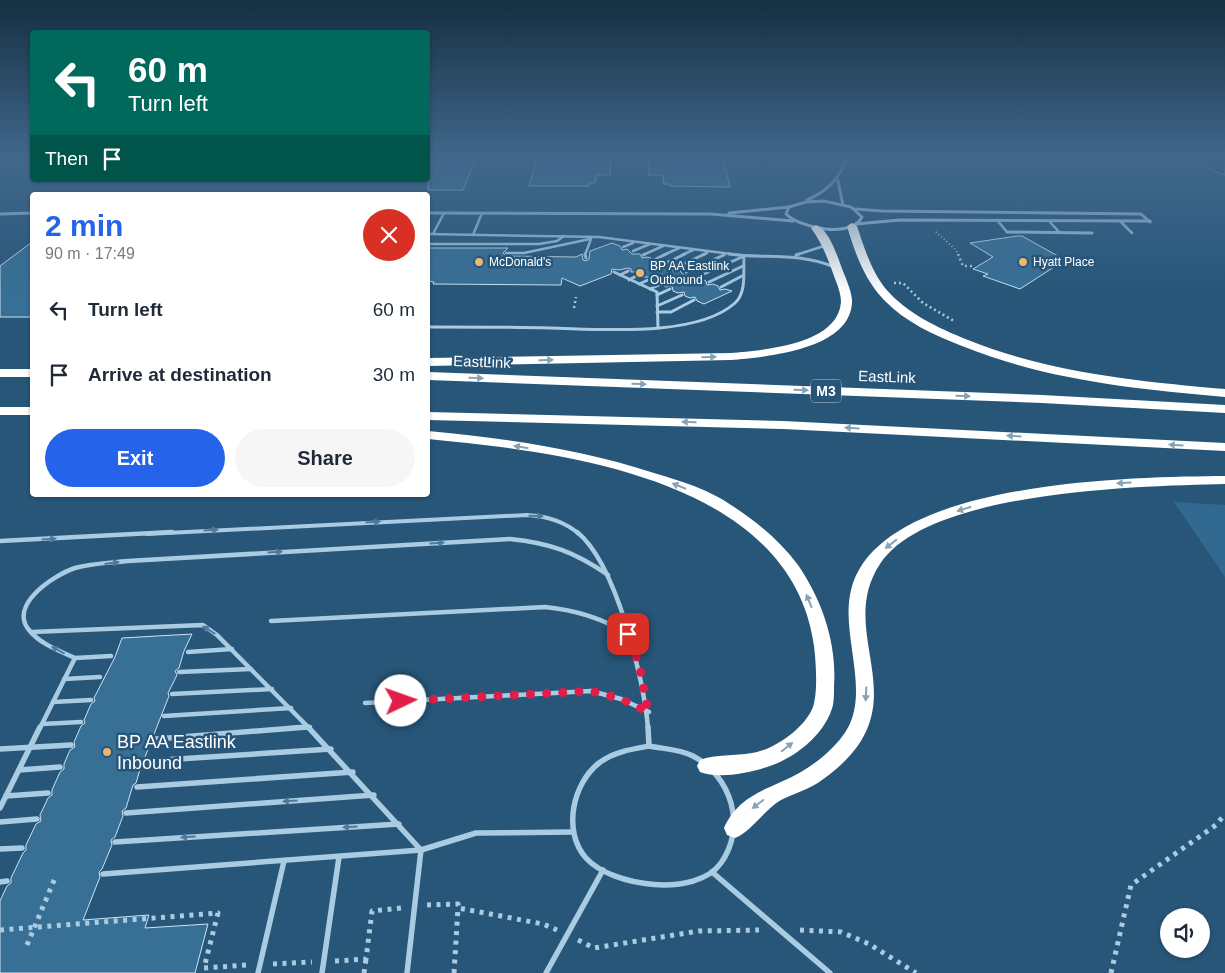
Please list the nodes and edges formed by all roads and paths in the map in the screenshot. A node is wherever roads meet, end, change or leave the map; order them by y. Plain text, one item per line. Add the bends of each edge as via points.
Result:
1 (803, 202) edge
2 (828, 202) edge
3 (798, 203) joint
4 (843, 204) joint
5 (789, 207) junction
6 (855, 209) junction
7 (30, 213) edge
8 (430, 213) edge
9 (444, 213) junction
10 (482, 213) junction
11 (1042, 213) junction
12 (0, 214) edge
13 (711, 214) junction
14 (997, 220) junction
15 (793, 221) junction
16 (1049, 221) junction
17 (1120, 221) junction
18 (854, 225) junction
19 (816, 228) junction
20 (931, 228) dead end
21 (1007, 232) joint
22 (1060, 232) junction
23 (1092, 233) dead end
24 (1132, 233) dead end
25 (433, 234) joint
26 (473, 235) junction
27 (564, 236) junction
28 (591, 238) junction
29 (635, 242) junction
30 (430, 244) edge
31 (650, 244) junction
32 (828, 245) junction
33 (663, 246) junction
34 (623, 247) dead end
35 (679, 248) junction
36 (693, 250) junction
37 (633, 251) dead end
38 (710, 252) junction
39 (506, 253) dead end
40 (726, 254) junction
41 (643, 255) dead end
42 (744, 256) junction
43 (793, 256) junction
44 (586, 258) dead end
45 (654, 260) dead end
46 (664, 264) dead end
47 (743, 266) junction
48 (975, 266) dead end
49 (675, 268) dead end
50 (836, 268) junction
51 (628, 271) dead end
52 (614, 272) dead end
53 (686, 272) dead end
54 (620, 275) junction
55 (638, 276) dead end
56 (742, 276) junction
57 (697, 277) dead end
58 (629, 280) junction
59 (648, 280) dead end
60 (709, 282) dead end
61 (876, 282) junction
62 (639, 284) junction
63 (659, 284) dead end
64 (721, 287) dead end
65 (650, 289) junction
66 (670, 289) dead end
67 (657, 295) junction
68 (682, 295) dead end
69 (576, 298) dead end
70 (694, 300) dead end
71 (657, 306) junction
72 (574, 308) dead end
73 (657, 312) junction
74 (958, 324) dead end
75 (430, 327) edge
76 (658, 328) junction
77 (430, 362) edge
78 (0, 373) edge
79 (30, 373) edge
80 (430, 376) edge
81 (1225, 393) edge
82 (1225, 409) edge
83 (0, 411) edge
84 (30, 411) edge
85 (430, 416) edge
86 (430, 435) edge
87 (1225, 447) edge
88 (1225, 480) edge
89 (0, 541) edge
90 (608, 575) junction
91 (271, 621) dead end
92 (31, 632) junction
93 (628, 634) junction
94 (232, 650) junction
95 (188, 652) dead end
96 (111, 656) dead end
97 (75, 658) junction
98 (251, 669) junction
99 (180, 672) dead end
100 (100, 677) dead end
101 (64, 679) junction
102 (272, 689) junction
103 (172, 694) dead end
104 (91, 700) dead end
105 (53, 702) junction
106 (365, 703) dead end
107 (291, 708) junction
108 (648, 712) junction
109 (164, 716) dead end
110 (81, 722) dead end
111 (42, 724) junction
112 (310, 727) junction
113 (156, 739) dead end
114 (71, 745) dead end
115 (649, 746) junction
116 (30, 748) junction
117 (0, 749) edge
118 (331, 749) junction
119 (147, 761) dead end
120 (708, 766) junction
121 (60, 767) dead end
122 (19, 770) junction
123 (353, 772) junction
124 (137, 787) dead end
125 (48, 793) dead end
126 (374, 795) junction
127 (6, 796) junction
128 (0, 808) edge
129 (126, 813) dead end
130 (1225, 814) edge
131 (37, 819) dead end
132 (0, 822) edge
133 (398, 824) junction
134 (736, 828) junction
135 (573, 832) junction
136 (115, 842) dead end
137 (22, 848) dead end
138 (0, 849) edge
139 (421, 850) junction
140 (339, 857) junction
141 (284, 861) junction
142 (603, 870) junction
143 (712, 872) junction
144 (103, 874) dead end
145 (55, 878) dead end
146 (7, 881) dead end
147 (0, 882) edge
148 (414, 907) junction
149 (458, 908) junction
150 (35, 927) junction
151 (0, 930) edge
152 (780, 930) junction
153 (566, 935) junction
154 (27, 945) dead end
155 (366, 959) junction
156 (324, 961) junction
157 (260, 964) junction
158 (258, 973) edge
159 (322, 973) edge
160 (364, 973) edge
161 (407, 973) edge
162 (454, 973) edge
163 (546, 973) edge
164 (830, 973) edge
165 (916, 973) edge
166 (1111, 973) edge

1 - 3 street
2 - 4 street
3 - 5 street
4 - 6 street
5 - 13 street
5 - 15 street via 786,214
6 - 11 street
6 - 18 street via 862,217
7 - 12 street
8 - 9 street
9 - 10 street
9 - 25 lane
10 - 13 street
10 - 26 lane
11 - 16 street
11 - 17 street via 1141,214 1150,222
13 - 15 street
14 - 16 street
14 - 18 street via 900,220
14 - 21 lane
15 - 19 street
16 - 17 street
16 - 22 lane
17 - 24 lane
18 - 19 street via 836,229
18 - 61 highway via 869,271
19 - 32 highway
20 - 48 path via 956,250 963,266
21 - 22 street
22 - 23 street
25 - 26 lane
26 - 27 lane
27 - 28 lane
27 - 30 lane via 557,241 539,244
28 - 29 lane
28 - 39 lane via 524,253
28 - 44 lane
29 - 31 lane
29 - 34 lane
31 - 33 lane
31 - 37 lane
32 - 43 lane
32 - 50 highway
33 - 35 lane
33 - 41 lane
35 - 36 lane
35 - 45 lane
36 - 38 lane
36 - 46 lane
38 - 40 lane
38 - 49 lane
40 - 42 lane
40 - 53 lane
42 - 43 lane
42 - 47 lane
42 - 57 lane
43 - 50 lane
47 - 56 lane
47 - 60 lane
77 -> 50 highway via 716,357 756,355 786,349 816,340 840,320 846,296
51 - 54 lane
52 - 54 lane
54 - 58 lane
55 - 58 lane
56 - 64 lane
56 - 76 lane via 741,294 730,308 695,321
58 - 62 lane
59 - 62 lane
61 - 74 path via 903,283 923,303
61 - 81 highway via 895,303 924,323 1004,358 1099,380
62 - 65 lane
63 - 65 lane
65 - 67 lane
66 - 67 lane
67 - 71 lane
68 - 71 lane
69 - 72 path
70 - 73 lane via 671,312
71 - 73 lane
73 - 76 lane
75 - 76 lane
78 - 79 highway
80 -> 82 highway, EastLink / M3
83 - 84 highway
87 -> 85 highway via 784,424
120 -> 86 highway via 737,765 778,754 808,730 823,708 827,672 820,632 808,598 791,568 769,542 723,506 677,485 571,456
88 -> 134 highway via 1077,486 1025,494 933,519 888,545 870,565 858,600 866,680 865,706 856,731 836,756 808,778 768,796
89 -> 90 lane via 545,516 565,524 586,540
92 -> 90 lane via 24,623 24,614 28,603 48,582 75,568 128,560 510,539 543,542 574,552
90 - 93 lane
91 - 93 lane via 545,607 600,617
94 -> 92 lane via 203,625
97 -> 92 lane
93 - 108 lane via 639,664
94 - 95 lane
94 - 98 lane
96 - 97 lane
97 - 101 lane
98 - 99 lane
98 - 102 lane
100 - 101 lane
101 - 105 lane
102 - 103 lane
102 - 107 lane
104 - 105 lane
105 - 111 lane
106 - 108 lane via 591,691 621,699
107 - 109 lane
107 - 112 lane
108 - 115 lane
110 - 111 lane
111 - 116 lane
112 - 113 lane
112 - 118 lane
114 - 116 lane
115 - 120 lane via 680,751
115 - 135 lane via 622,751 599,763 581,782 572,806
116 - 117 lane
116 - 122 lane
118 - 119 lane
118 - 123 lane
120 - 134 lane via 724,784 734,805
121 - 122 lane
122 - 127 lane
123 - 124 lane
123 - 126 lane
125 - 127 lane
126 -> 129 lane
126 - 133 lane
127 - 128 lane
130 - 166 path via 1216,825 1131,885
131 - 132 lane
133 -> 136 lane
133 - 139 lane
134 - 143 lane via 728,852
135 - 139 lane via 476,834
135 - 142 lane via 585,857
137 - 138 lane
139 - 140 lane
139 - 148 lane
140 - 141 lane
140 - 156 lane
141 - 144 lane
141 - 157 lane
142 - 143 lane via 635,884 662,887 688,882
142 - 153 lane
143 - 152 lane
145 - 150 path
146 - 147 lane
148 - 149 path via 458,904
148 - 155 path via 372,911
148 - 161 lane
149 - 153 path via 543,924
149 - 162 path
150 - 151 path
150 - 154 path
150 - 157 path via 218,913 204,968
152 - 153 path via 699,931 594,948
152 - 164 lane
152 - 165 path via 841,932 869,944
153 - 163 lane
155 - 156 path
155 - 160 path
156 - 157 path
156 - 159 lane
157 - 158 lane

